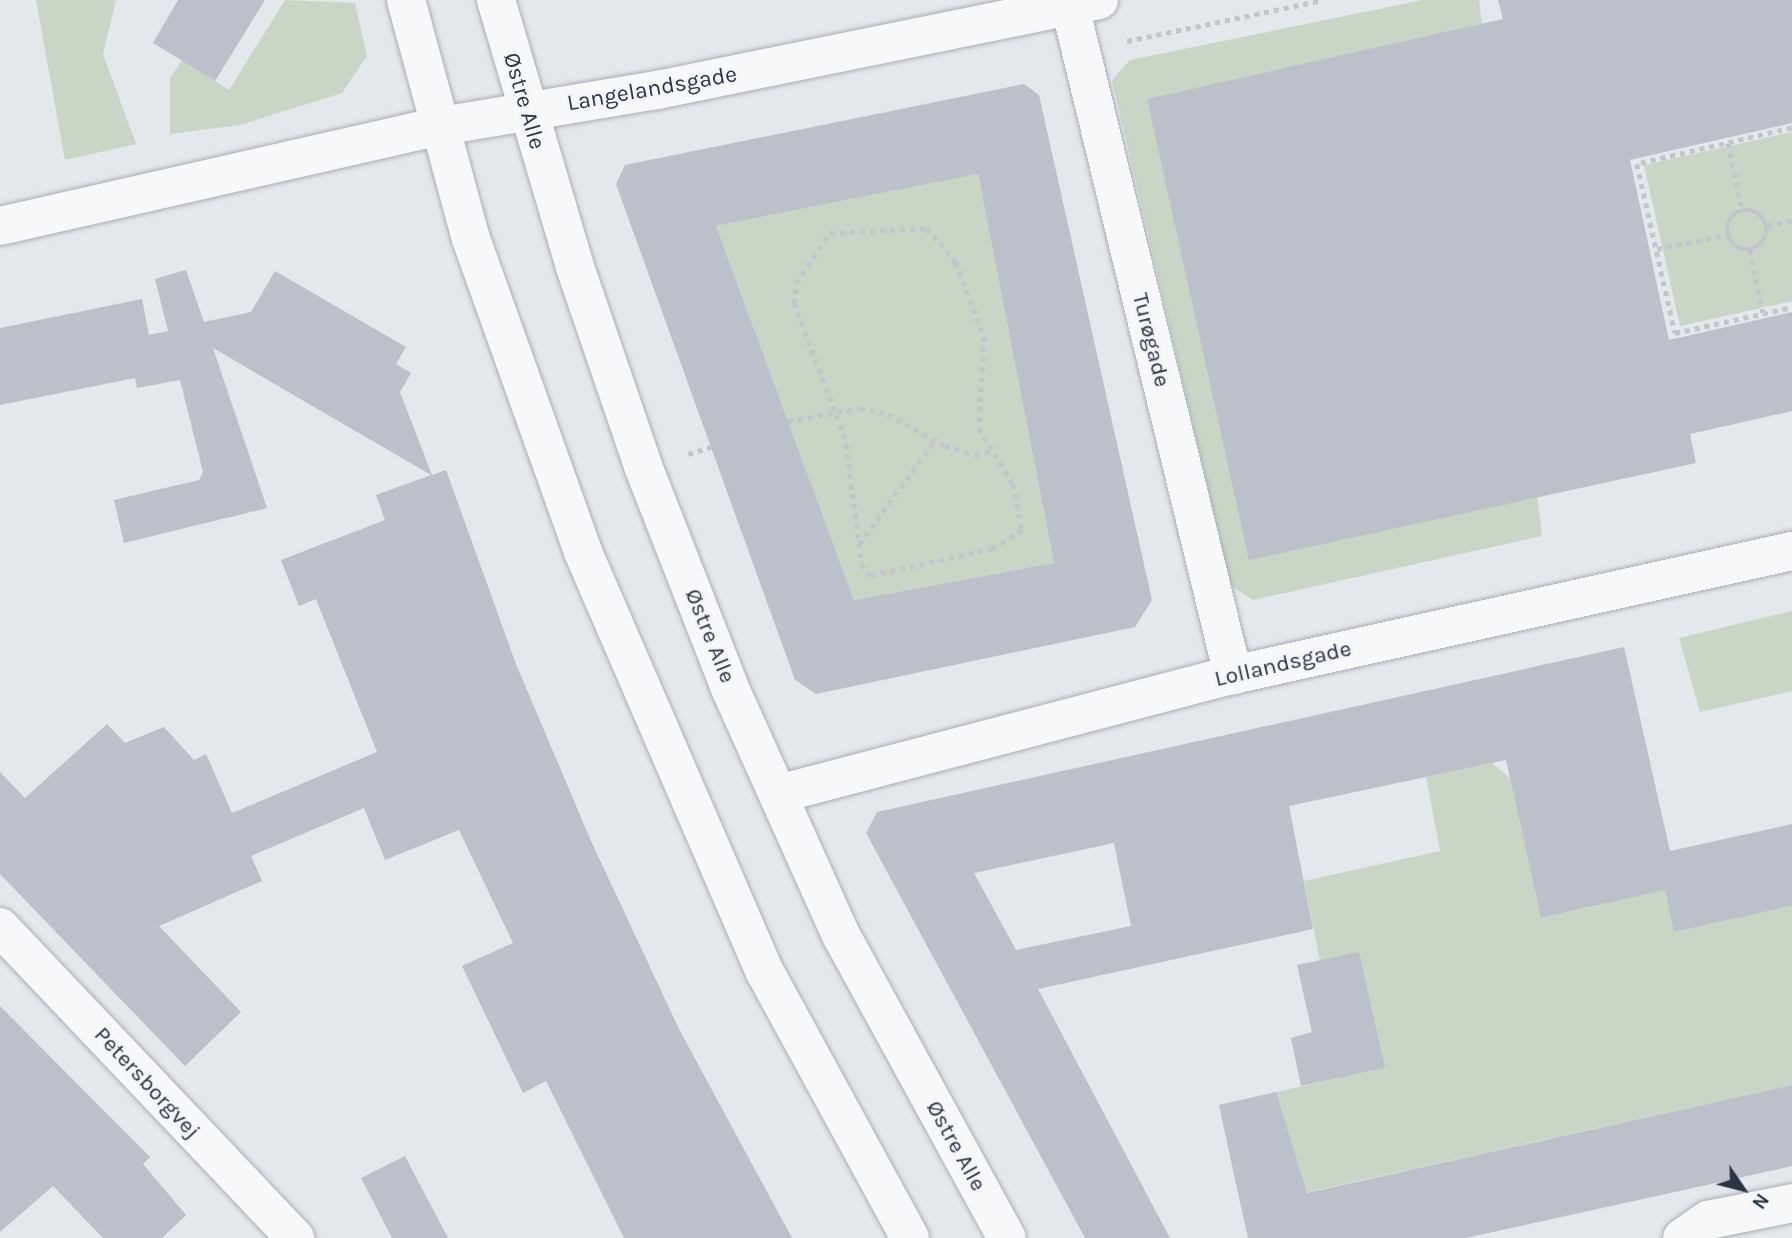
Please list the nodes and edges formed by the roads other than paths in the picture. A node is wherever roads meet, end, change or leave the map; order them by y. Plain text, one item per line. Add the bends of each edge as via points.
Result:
1 (406, 0) edge
2 (496, 0) edge
3 (1084, 3) edge
4 (527, 110) junction
5 (441, 126) junction
6 (0, 226) edge
7 (1792, 551) edge
8 (1233, 675) junction
9 (778, 794) junction
10 (0, 927) edge
11 (1792, 1202) edge
12 (295, 1238) edge
13 (910, 1238) edge
14 (1007, 1238) edge
15 (1682, 1238) edge

1 - 5 street
2 - 4 street, Østre Alle
3 - 4 street, Langelandsgade via 888,46
3 - 8 street, Turøgade
4 - 5 street, Langelandsgade
4 - 9 street, Østre Alle via 643,466
5 - 6 street, Langelandsgade
5 - 13 street via 470,236 583,552 765,972
7 - 8 street, Lollandsgade
8 - 9 street, Lollandsgade
9 - 14 street, Østre Alle via 841,935
10 - 12 street, Petersborgvej
11 - 15 street via 1708,1220

